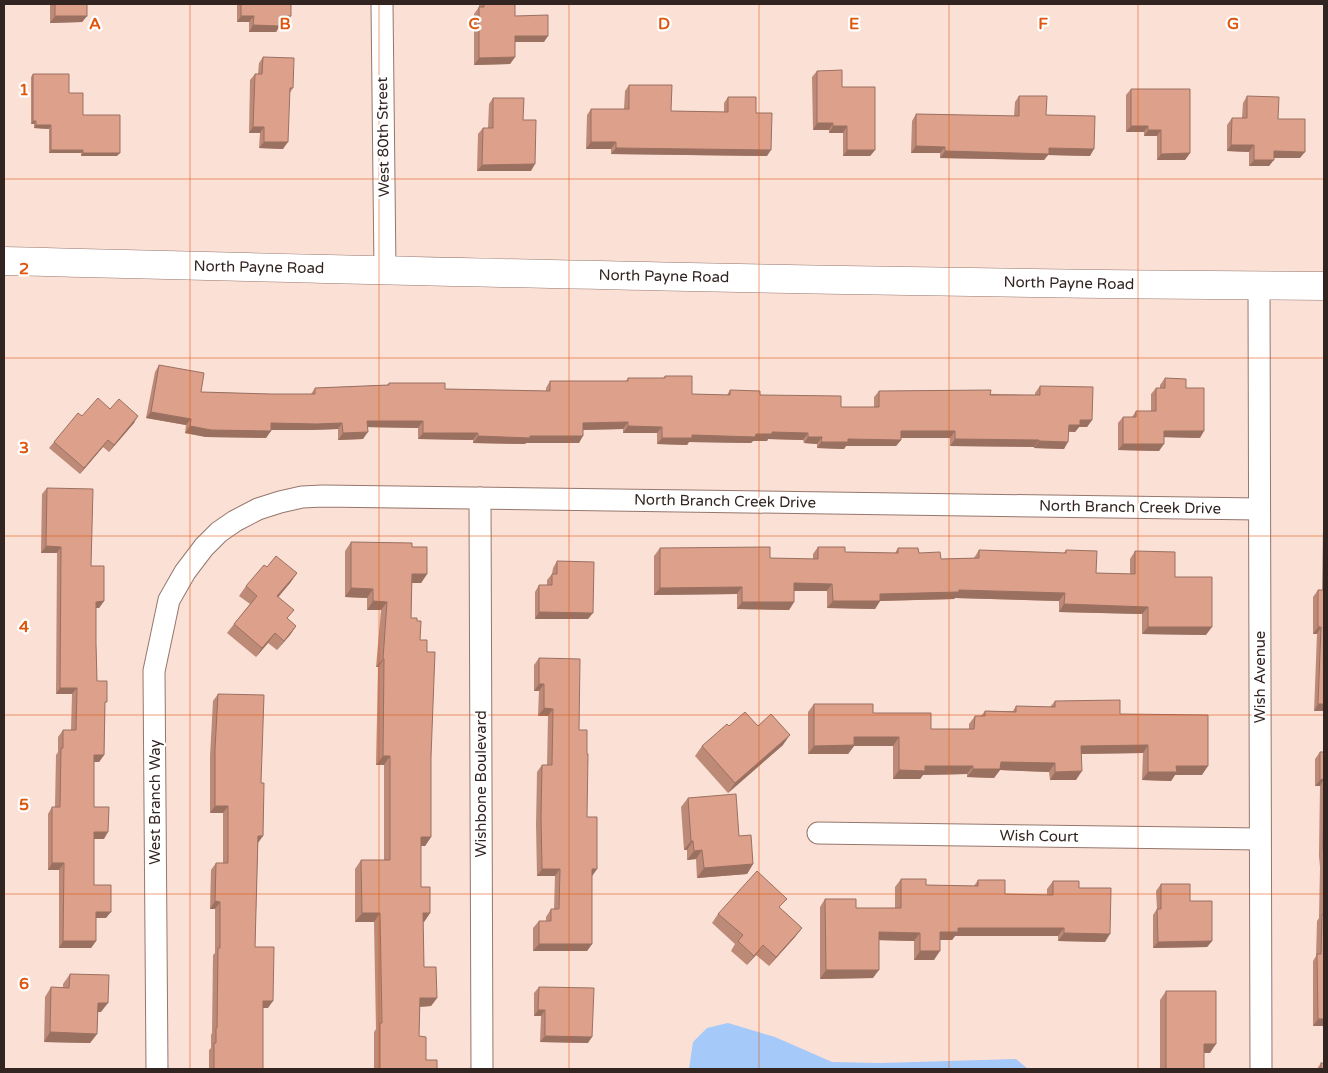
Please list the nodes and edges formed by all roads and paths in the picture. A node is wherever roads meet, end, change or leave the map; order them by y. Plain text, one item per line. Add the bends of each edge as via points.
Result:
1 (382, 4) edge
2 (4, 261) edge
3 (385, 271) junction
4 (1259, 286) junction
5 (1324, 286) edge
6 (480, 498) junction
7 (1259, 509) junction
8 (204, 546) joint
9 (818, 833) dead end
10 (1260, 839) junction
11 (157, 1069) edge
12 (482, 1069) edge
13 (1261, 1069) edge

1 - 3 street, West 80th Street
2 - 3 street, North Payne Road
3 - 4 street, North Payne Road
4 - 5 street, North Payne Road
4 - 7 street, Wish Avenue
6 - 7 street, North Branch Creek Drive
6 - 8 street, North Branch Creek Drive via 302,497 258,509 234,521
6 - 12 street, Wishbone Boulevard
7 - 10 street, Wish Avenue
8 - 11 street, West Branch Way via 169,600 154,671
9 - 10 street, Wish Court
10 - 13 street, Wish Avenue

